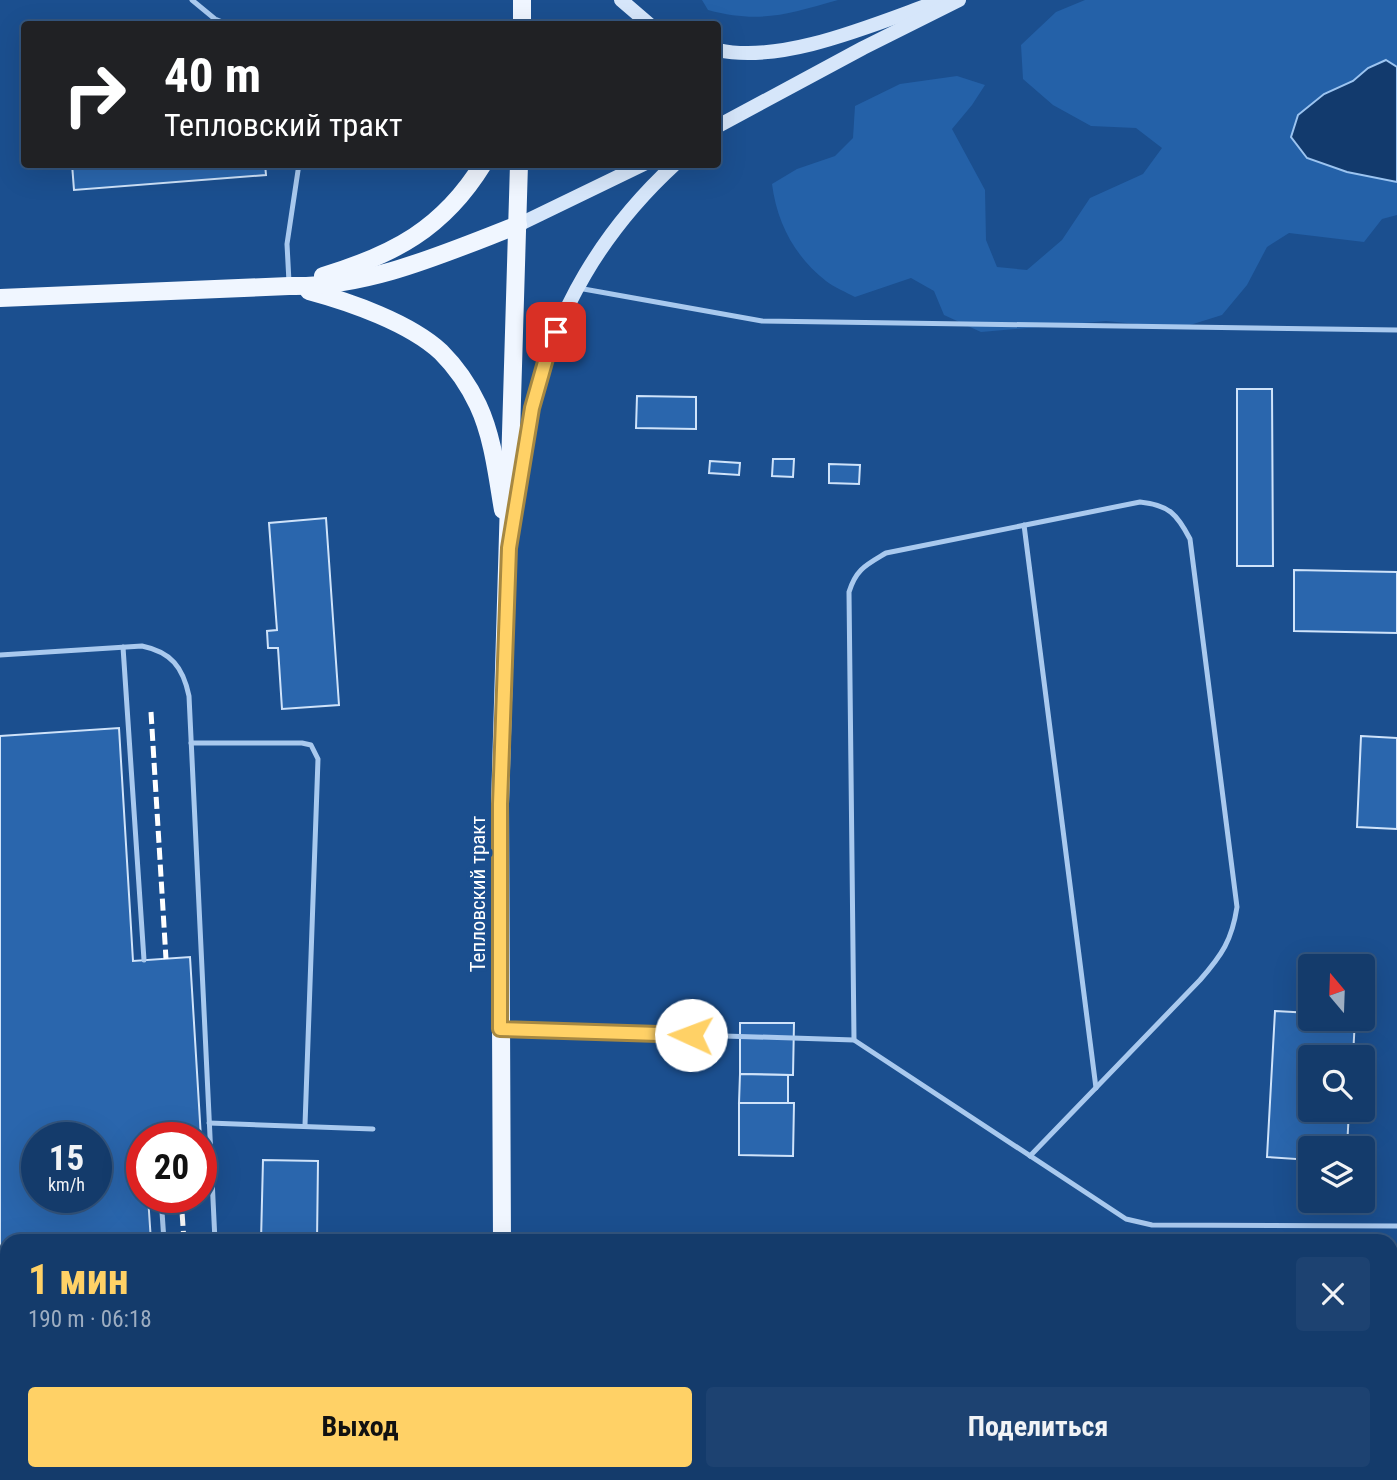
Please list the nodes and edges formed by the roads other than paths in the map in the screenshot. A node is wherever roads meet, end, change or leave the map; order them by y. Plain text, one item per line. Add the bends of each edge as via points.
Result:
1 (192, 0) edge
2 (621, 0) edge
3 (942, 0) edge
4 (960, 0) edge
5 (522, 2) edge
6 (220, 21) edge
7 (520, 21) edge
8 (646, 21) edge
9 (721, 50) edge
10 (721, 124) edge
11 (298, 168) edge
12 (479, 168) edge
13 (519, 168) edge
14 (636, 168) edge
15 (671, 168) edge
16 (517, 225) junction
17 (289, 286) junction
18 (575, 287) junction
19 (0, 298) edge
20 (1397, 330) edge
21 (1024, 526) junction
22 (509, 548) junction
23 (123, 647) junction
24 (0, 655) edge
25 (191, 743) junction
26 (144, 960) dead end
27 (500, 1029) junction
28 (854, 1040) junction
29 (1096, 1088) junction
30 (209, 1122) edge
31 (217, 1123) edge
32 (305, 1125) junction
33 (373, 1129) dead end
34 (1030, 1156) junction
35 (162, 1213) edge
36 (214, 1213) edge
37 (1397, 1226) edge
38 (164, 1234) edge
39 (215, 1234) edge
40 (502, 1234) edge

1 - 6 lane
2 - 8 main road
3 - 9 main road via 802,47 766,52
4 - 10 main road
5 - 7 main road
11 - 17 lane via 287,244
12 - 17 main road via 443,215 404,244 368,261
13 - 16 main road
14 - 16 main road
15 - 18 main road via 617,225
16 - 17 main road via 365,277 320,287
16 - 22 main road
17 - 19 main road
17 - 22 main road via 406,329 440,352 457,371 479,407 490,439
18 - 20 lane via 762,321
18 - 22 main road via 547,355 532,408
21 - 28 lane via 886,553 854,576 849,592
21 - 29 lane
21 - 29 lane via 1140,502 1158,504 1179,518 1191,539 1237,907 1233,931 1222,954 1200,980
22 - 27 main road, Тепловский тракт via 500,804
23 - 24 lane
23 - 25 lane via 157,649 179,668 189,696
23 - 26 lane
25 - 30 lane
25 - 32 lane via 302,743 311,746 318,759
27 - 28 lane
27 - 40 main road, Тепловский тракт
28 - 34 lane
29 - 34 lane
31 - 32 lane
32 - 33 lane
34 - 37 lane via 1126,1219 1152,1225
35 - 38 lane
36 - 39 lane

